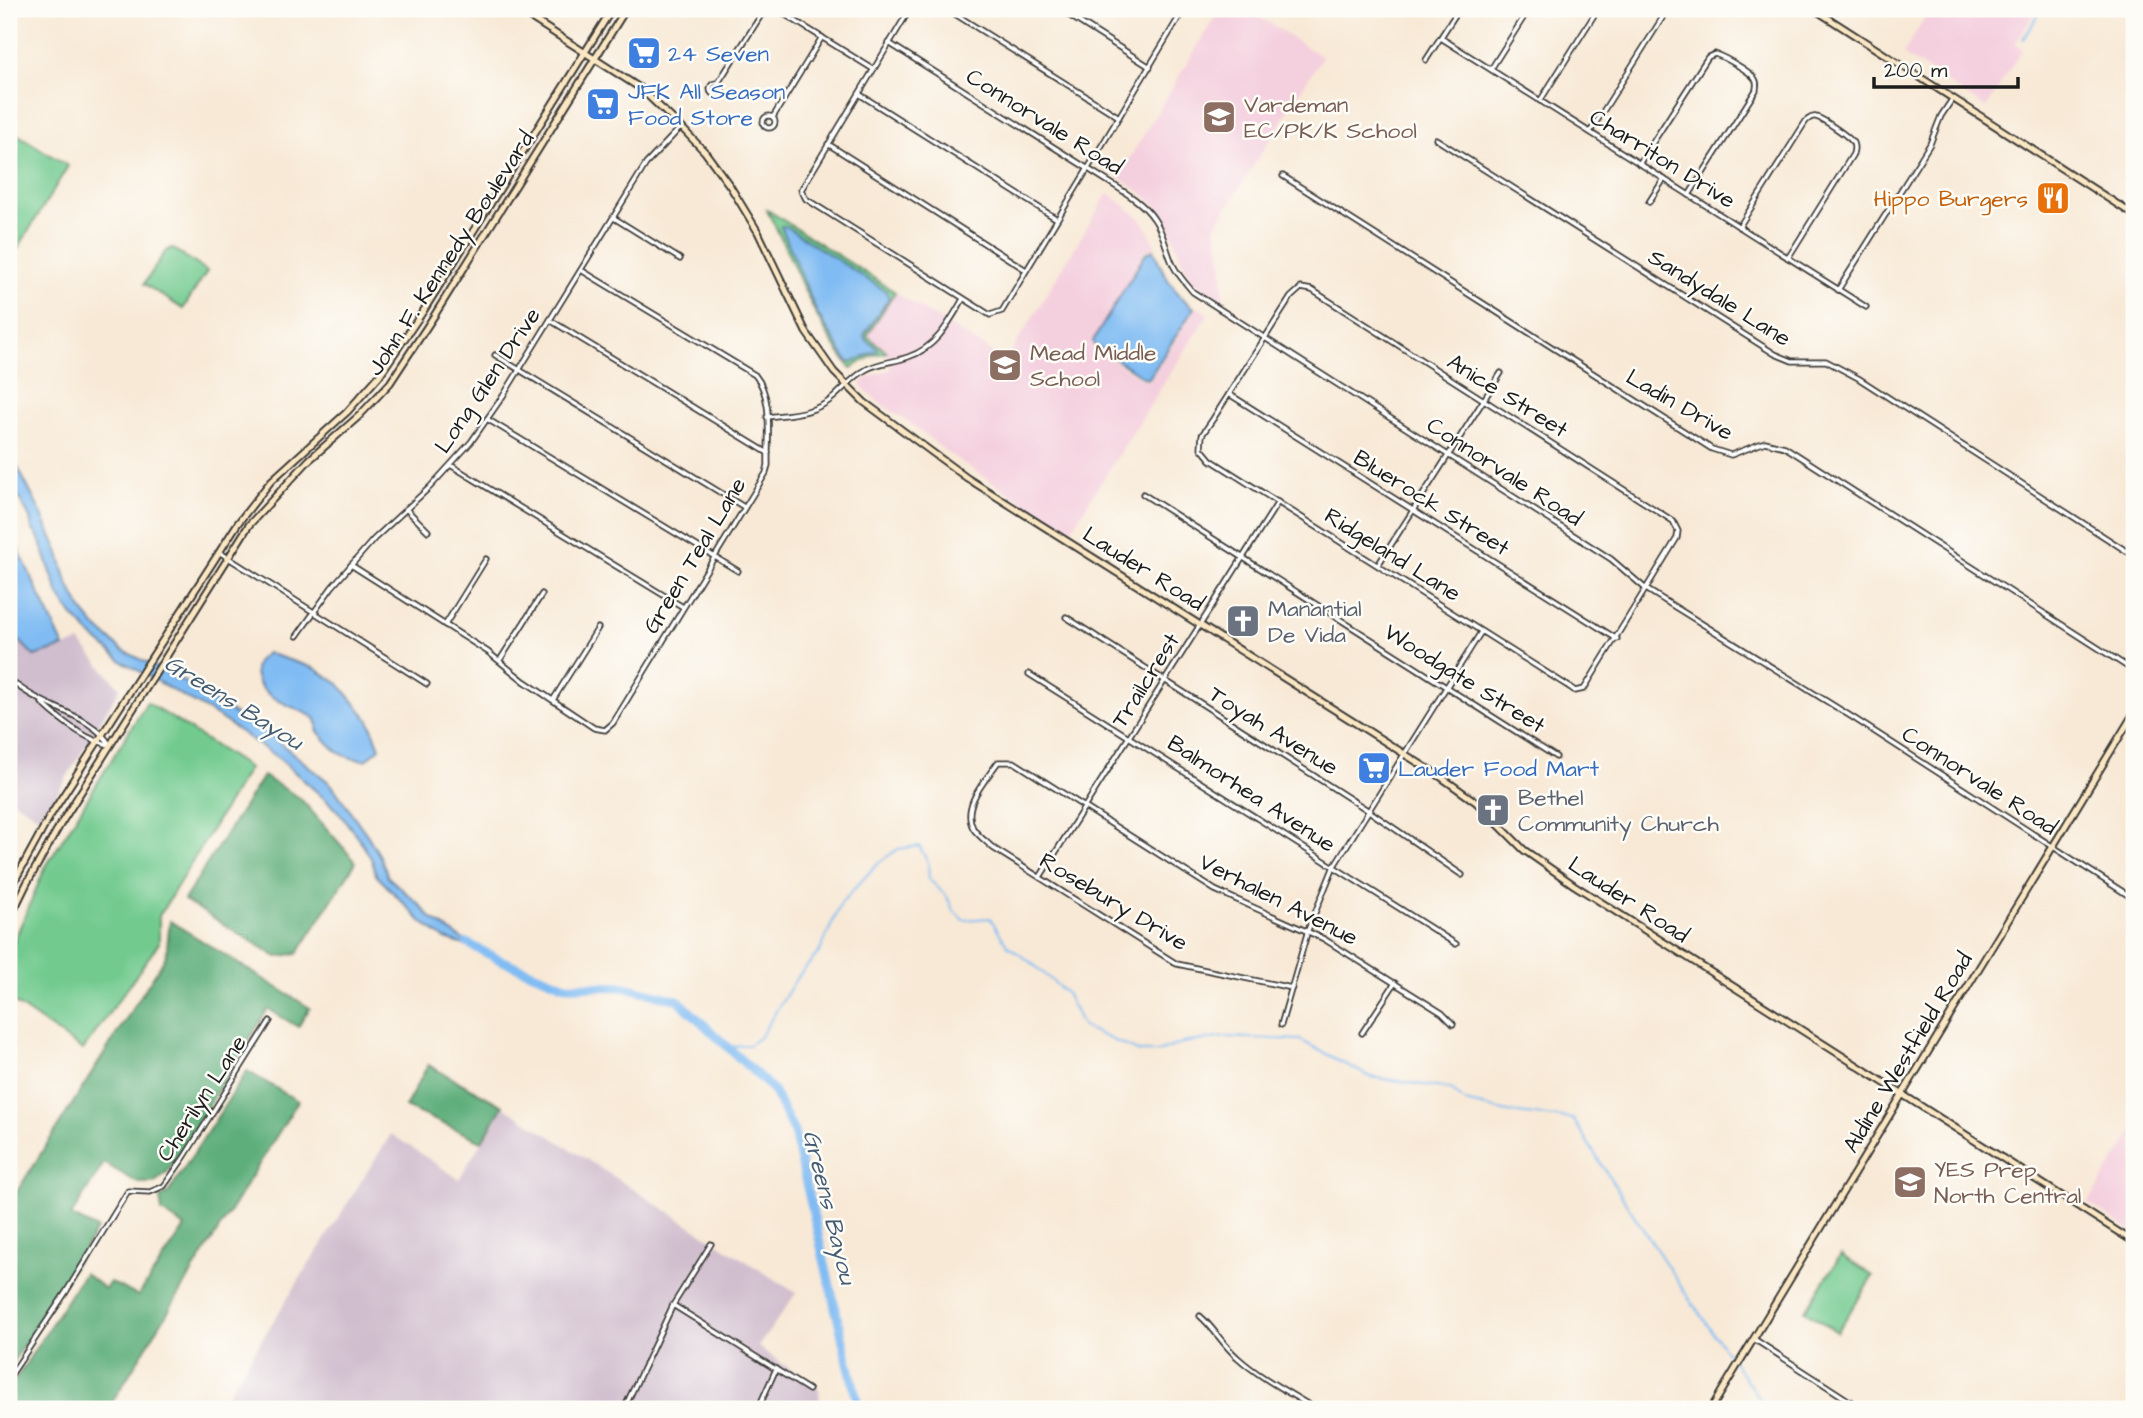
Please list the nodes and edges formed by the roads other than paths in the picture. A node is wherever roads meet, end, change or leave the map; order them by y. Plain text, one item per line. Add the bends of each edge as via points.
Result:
1 (517, 9) edge
2 (611, 9) edge
3 (626, 9) edge
4 (765, 9) edge
5 (776, 9) edge
6 (910, 9) edge
7 (947, 9) edge
8 (1059, 9) edge
9 (1174, 9) edge
10 (1459, 9) edge
11 (1529, 9) edge
12 (1598, 9) edge
13 (1668, 9) edge
14 (1814, 9) edge
15 (1183, 11) edge
16 (821, 37) junction
17 (1441, 38) junction
18 (889, 43) junction
19 (585, 51) junction
20 (595, 58) junction
21 (1426, 60) dead end
22 (1150, 66) junction
23 (873, 69) junction
24 (1491, 69) junction
25 (718, 83) dead end
26 (859, 94) junction
27 (1953, 98) junction
28 (1540, 101) junction
29 (773, 117) dead end
30 (1119, 117) junction
31 (681, 127) junction
32 (1590, 132) junction
33 (1436, 139) dead end
34 (828, 144) junction
35 (1639, 164) junction
36 (1088, 169) junction
37 (1283, 176) dead end
38 (1664, 180) junction
39 (498, 190) junction
40 (1689, 195) junction
41 (509, 197) junction
42 (1649, 202) dead end
43 (2134, 215) edge
44 (614, 218) junction
45 (1057, 219) junction
46 (1739, 226) junction
47 (1788, 258) junction
48 (680, 259) dead end
49 (581, 270) junction
50 (1026, 270) junction
51 (1838, 290) junction
52 (963, 299) junction
53 (1866, 307) dead end
54 (550, 320) junction
55 (1265, 338) junction
56 (495, 355) dead end
57 (519, 370) junction
58 (1500, 373) dead end
59 (846, 385) junction
60 (1229, 394) junction
61 (1484, 400) junction
62 (767, 417) junction
63 (487, 419) junction
64 (768, 453) junction
65 (1449, 455) junction
66 (451, 465) junction
67 (267, 486) junction
68 (276, 494) junction
69 (1143, 494) dead end
70 (1278, 502) junction
71 (744, 507) junction
72 (407, 509) junction
73 (1413, 511) junction
74 (428, 531) dead end
75 (219, 552) junction
76 (2134, 556) edge
77 (714, 557) junction
78 (228, 558) junction
79 (1243, 558) junction
80 (486, 559) dead end
81 (351, 565) junction
82 (1378, 565) junction
83 (738, 571) dead end
84 (1646, 589) junction
85 (542, 594) dead end
86 (683, 607) junction
87 (181, 610) junction
88 (313, 612) junction
89 (191, 617) junction
90 (1066, 617) dead end
91 (1201, 624) junction
92 (445, 625) junction
93 (598, 628) dead end
94 (1481, 632) junction
95 (298, 636) dead end
96 (1617, 639) junction
97 (500, 660) junction
98 (2134, 671) edge
99 (1029, 674) dead end
100 (9, 680) edge
101 (1165, 682) junction
102 (427, 684) dead end
103 (1446, 688) junction
104 (38, 699) junction
105 (553, 700) junction
106 (2134, 713) edge
107 (103, 734) junction
108 (1130, 736) junction
109 (97, 743) junction
110 (110, 745) junction
111 (1406, 754) junction
112 (1556, 757) dead end
113 (1085, 806) junction
114 (1369, 811) junction
115 (972, 827) joint
116 (2053, 848) junction
117 (1334, 866) junction
118 (1462, 875) dead end
119 (1040, 877) junction
120 (9, 891) edge
121 (2134, 899) edge
122 (9, 920) edge
123 (1308, 930) junction
124 (1455, 944) dead end
125 (1395, 983) junction
126 (1292, 988) junction
127 (270, 1021) dead end
128 (1454, 1024) dead end
129 (1281, 1025) dead end
130 (1362, 1033) dead end
131 (1902, 1093) junction
132 (2134, 1242) edge
133 (711, 1244) dead end
134 (673, 1305) junction
135 (1200, 1316) dead end
136 (1754, 1339) junction
137 (776, 1369) junction
138 (9, 1378) edge
139 (809, 1390) dead end
140 (624, 1409) edge
141 (758, 1409) edge
142 (1316, 1409) edge
143 (1711, 1409) edge
144 (1862, 1409) edge

1 - 19 main road, Lauder Road
2 - 19 main road, John F. Kennedy Boulevard
3 - 20 main road, John F. Kennedy Boulevard
4 - 25 street
5 - 16 street
6 - 18 street
7 - 30 street
8 - 22 street
9 - 15 street
10 - 17 street
11 - 24 street
12 - 28 street
13 - 32 street
14 - 27 main road
15 - 22 street
16 - 23 street
16 - 29 street
17 - 21 street
17 - 24 street, Charriton Drive
18 - 23 street
18 - 36 street, Connorvale Road
19 - 20 main road, Lauder Road
19 - 39 main road, John F. Kennedy Boulevard
20 - 31 main road, Lauder Road via 640,88
20 - 41 main road, John F. Kennedy Boulevard
22 - 30 street
23 - 26 street
24 - 28 street, Charriton Drive
26 - 34 street
26 - 45 street
27 - 43 main road
27 - 51 street via 1930,145
28 - 32 street, Charriton Drive
30 - 36 street
31 - 44 street, Long Glen Drive via 646,164
31 - 59 main road, Lauder Road via 744,207 806,332
32 - 35 street, Charriton Drive
33 - 76 street, Sandydale Lane via 1775,354 1792,361 1826,361 1858,379
34 - 50 street
34 - 52 street via 804,185 806,199
35 - 38 street, Charriton Drive
35 - 40 street via 1708,57 1715,54 1734,64 1754,77 1756,90
36 - 45 street
36 - 55 street, Connorvale Road via 1144,206 1174,266 1194,292
37 - 98 street, Ladin Drive via 1712,449 1731,455 1765,442 1785,447
38 - 40 street, Charriton Drive
38 - 42 street
39 - 41 main road
39 - 67 main road, John F. Kennedy Boulevard via 379,376
40 - 46 street, Charriton Drive
41 - 68 main road, John F. Kennedy Boulevard via 390,383
44 - 48 street
44 - 49 street, Long Glen Drive
45 - 50 street
46 - 47 street, Charriton Drive
46 - 47 street via 1805,121 1816,117 1834,128 1852,142 1853,154
47 - 51 street, Charriton Drive
49 - 54 street, Long Glen Drive
49 - 62 street, Green Teal Lane via 755,375 765,392
50 - 52 street via 1002,311 994,315
51 - 53 street, Charriton Drive
52 - 59 street via 940,336 926,348 870,367
54 - 57 street, Long Glen Drive
54 - 64 street
55 - 60 street
55 - 61 street, Anice Street via 1291,297 1303,289 1312,290
55 - 65 street, Connorvale Road
56 - 57 street
57 - 63 street, Long Glen Drive
57 - 71 street
58 - 61 street
59 - 62 street via 816,409
59 - 91 main road, Lauder Road via 967,478
60 - 70 street, Ridgeland Lane via 1202,435 1201,448 1211,460
60 - 73 street, Bluerock Street
61 - 65 street
61 - 84 street, Anice Street via 1674,522 1678,531 1674,543
62 - 64 street, Green Teal Lane
63 - 66 street, Long Glen Drive
63 - 77 street
64 - 71 street, Green Teal Lane via 765,473
65 - 73 street
65 - 84 street, Connorvale Road via 1611,559
66 - 72 street, Long Glen Drive
66 - 86 street
67 - 68 main road
67 - 75 main road, John F. Kennedy Boulevard
68 - 78 main road, John F. Kennedy Boulevard
69 - 79 street, Woodgate Street
70 - 79 street, Trailcrest
70 - 82 street, Ridgeland Lane
71 - 77 street, Green Teal Lane
72 - 74 street
72 - 81 street, Long Glen Drive
73 - 82 street
73 - 96 street, Bluerock Street
75 - 78 street
75 - 87 main road, John F. Kennedy Boulevard
77 - 83 street
77 - 86 street, Green Teal Lane
78 - 88 street
78 - 89 main road, John F. Kennedy Boulevard
79 - 91 street, Trailcrest
79 - 103 street, Woodgate Street
80 - 92 street
81 - 88 street, Long Glen Drive
81 - 92 street
82 - 94 street, Ridgeland Lane
84 - 96 street
84 - 116 street, Connorvale Road
85 - 97 street
86 - 105 street, Green Teal Lane via 605,730 594,728
87 - 89 main road
87 - 107 main road, John F. Kennedy Boulevard
88 - 95 street, Long Glen Drive
88 - 102 street
89 - 110 main road, John F. Kennedy Boulevard
90 - 101 street, Toyah Avenue
91 - 101 street, Trailcrest
91 - 111 main road, Lauder Road
92 - 97 street
93 - 105 street
94 - 96 street, Ridgeland Lane via 1580,691
94 - 103 street
97 - 105 street
99 - 108 street, Balmorhea Avenue
100 - 104 street
101 - 108 street, Trailcrest
101 - 114 street, Toyah Avenue
103 - 111 street
103 - 112 street, Woodgate Street
104 - 107 street
104 - 109 street
106 - 116 main road, Aldine Westfield Road
107 - 109 main road, John F. Kennedy Boulevard
107 - 110 street
108 - 113 street, Trailcrest
108 - 117 street, Balmorhea Avenue
109 - 110 street
109 - 120 main road, John F. Kennedy Boulevard
110 - 122 main road, John F. Kennedy Boulevard
111 - 114 street
111 - 131 main road, Lauder Road via 1476,802 1539,862
113 - 115 street, Verhalen Avenue via 1014,762 998,762 970,807
113 - 119 street, Trailcrest
113 - 123 street, Verhalen Avenue via 1215,890
114 - 117 street
114 - 118 street, Toyah Avenue
115 - 119 street, Rosebury Drive via 993,848
116 - 121 street, Connorvale Road
116 - 131 main road, Aldine Westfield Road
117 - 123 street
117 - 124 street, Balmorhea Avenue
119 - 126 street, Rosebury Drive via 1177,964
123 - 125 street, Verhalen Avenue
123 - 126 street
125 - 128 street, Verhalen Avenue
125 - 130 street
126 - 129 street
127 - 138 street, Cherilyn Lane via 164,1186 150,1192 128,1191
131 - 132 main road, Lauder Road
131 - 136 main road, Aldine Westfield Road
133 - 134 street
134 - 137 street
134 - 140 street
135 - 142 street via 1240,1360
136 - 143 main road, Aldine Westfield Road
136 - 144 street
137 - 139 street
137 - 141 street

